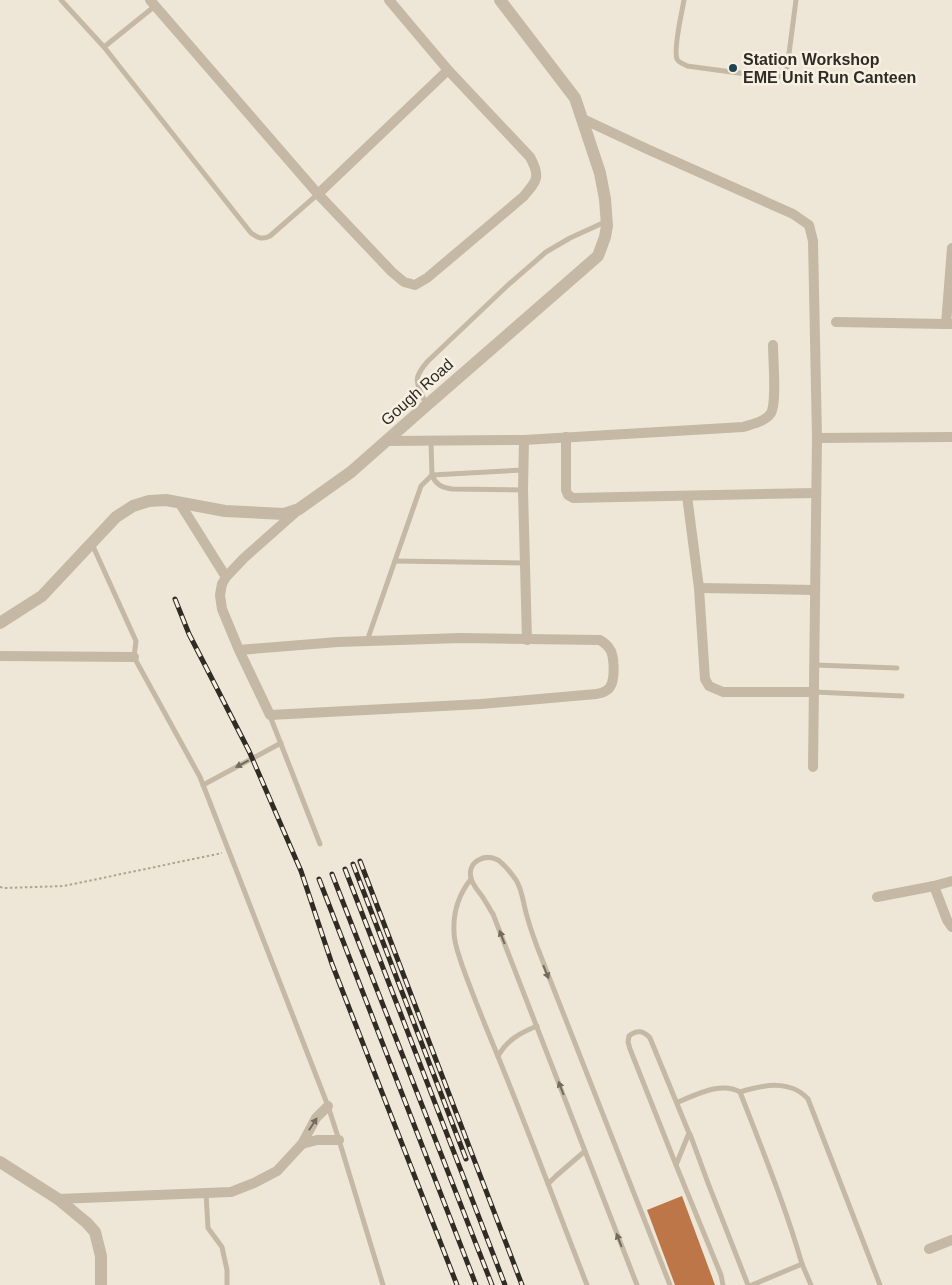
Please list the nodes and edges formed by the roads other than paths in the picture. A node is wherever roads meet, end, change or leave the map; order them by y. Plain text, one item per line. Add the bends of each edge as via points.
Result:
1 (61, 0) edge
2 (389, 0) edge
3 (500, 0) edge
4 (684, 0) edge
5 (796, 0) edge
6 (156, 2) edge
7 (104, 47) junction
8 (448, 70) junction
9 (583, 119) junction
10 (318, 194) junction
11 (606, 221) junction
12 (952, 248) edge
13 (836, 322) dead end
14 (949, 324) edge
15 (773, 345) dead end
16 (427, 405) junction
17 (952, 437) edge
18 (566, 438) junction
19 (817, 438) junction
20 (524, 440) junction
21 (386, 442) junction
22 (431, 442) junction
23 (524, 470) junction
24 (432, 475) junction
25 (524, 490) junction
26 (816, 493) junction
27 (687, 496) junction
28 (179, 502) junction
29 (299, 509) junction
30 (91, 543) junction
31 (395, 561) junction
32 (525, 563) junction
33 (226, 577) junction
34 (698, 588) junction
35 (815, 590) junction
36 (0, 622) edge
37 (527, 640) junction
38 (366, 642) junction
39 (239, 650) junction
40 (0, 656) edge
41 (134, 656) junction
42 (814, 665) junction
43 (897, 668) dead end
44 (814, 692) junction
45 (902, 696) dead end
46 (270, 715) junction
47 (281, 743) junction
48 (813, 767) dead end
49 (203, 785) junction
50 (320, 844) dead end
51 (471, 879) junction
52 (952, 881) edge
53 (934, 886) junction
54 (877, 897) dead end
55 (952, 926) edge
56 (537, 1026) junction
57 (498, 1056) junction
58 (740, 1092) junction
59 (678, 1102) junction
60 (328, 1106) junction
61 (689, 1133) junction
62 (339, 1140) junction
63 (302, 1144) junction
64 (585, 1151) junction
65 (0, 1162) edge
66 (676, 1165) junction
67 (548, 1184) junction
68 (206, 1193) junction
69 (58, 1199) junction
70 (952, 1240) edge
71 (929, 1249) dead end
72 (802, 1264) junction
73 (101, 1285) edge
74 (227, 1285) edge
75 (383, 1285) edge
76 (587, 1285) edge
77 (636, 1285) edge
78 (670, 1285) edge
79 (723, 1285) edge
80 (748, 1285) edge
81 (752, 1285) edge
82 (811, 1285) edge
83 (880, 1285) edge

1 - 7 lane
2 - 8 street
3 - 9 street, Gough Road via 575,98
4 - 5 lane via 677,38 679,62 687,66 776,78 784,75 787,69
6 - 7 lane
6 - 10 street
7 - 10 lane via 259,239 270,236
8 - 10 street
8 - 10 street via 530,157 537,176 523,197 415,285 404,282 392,272
9 - 11 street, Gough Road via 606,199
9 - 19 street via 793,214 809,225 813,241
11 - 16 street, Gough Road via 606,237 598,256
11 - 16 lane via 546,252 428,361 418,372 416,380
12 - 14 street
13 - 14 street
15 - 18 street via 774,405 761,422 743,427
16 - 21 street, Gough Road
17 - 19 street
18 - 20 street
18 - 27 street via 568,496
19 - 26 street
20 - 22 street
20 - 23 street
21 - 22 street
21 - 29 street, Gough Road
22 - 24 lane
23 - 24 lane
23 - 25 street
24 - 25 lane via 439,485 446,488
24 - 31 lane via 417,495
25 - 32 street
26 - 27 street
26 - 35 street
27 - 34 street
28 - 29 street, Gough Road via 225,511 284,514
28 - 30 street, Gough Road via 149,501 134,506 116,517
28 - 33 street
29 - 33 street
30 - 36 street, Gough Road via 42,596
30 - 41 lane via 136,641
31 - 32 lane
31 - 38 lane
32 - 37 street
33 - 39 street via 220,595 222,609
34 - 35 street
34 - 44 street via 705,680 709,686 723,692
35 - 42 street
37 - 38 street via 461,638
37 - 46 street via 600,640 613,656 614,672 610,687 596,694 481,704
38 - 39 street
39 - 46 street
40 - 41 street
41 - 49 lane
42 - 43 lane
42 - 44 street
44 - 45 lane
44 - 48 street
46 - 47 lane
47 -> 49 lane
47 - 50 lane
49 - 60 lane
56 -> 51 lane via 493,914
51 - 57 lane via 457,904 454,933 472,993
51 -> 78 lane via 472,865 491,858 507,868 520,888 538,949
52 - 53 street
53 - 54 street
53 - 55 street
56 - 57 lane via 507,1042
64 -> 56 lane
57 - 67 lane
58 - 59 lane via 724,1088
58 - 72 lane
58 - 83 lane via 775,1085 797,1090 808,1099
59 - 61 lane
59 - 66 lane via 650,1038 641,1031 632,1033 628,1038 630,1049
60 - 62 lane
63 -> 60 street via 316,1118
61 - 66 lane
61 - 80 lane
62 - 63 street
62 - 75 lane
63 - 68 street via 277,1172 231,1192
64 - 67 lane
77 -> 64 lane
65 - 69 street
66 - 79 lane
67 - 76 lane
68 - 69 street
68 - 74 lane via 208,1228 222,1247
69 - 73 street via 95,1232 101,1256
70 - 71 street
72 - 81 lane
72 - 82 lane

